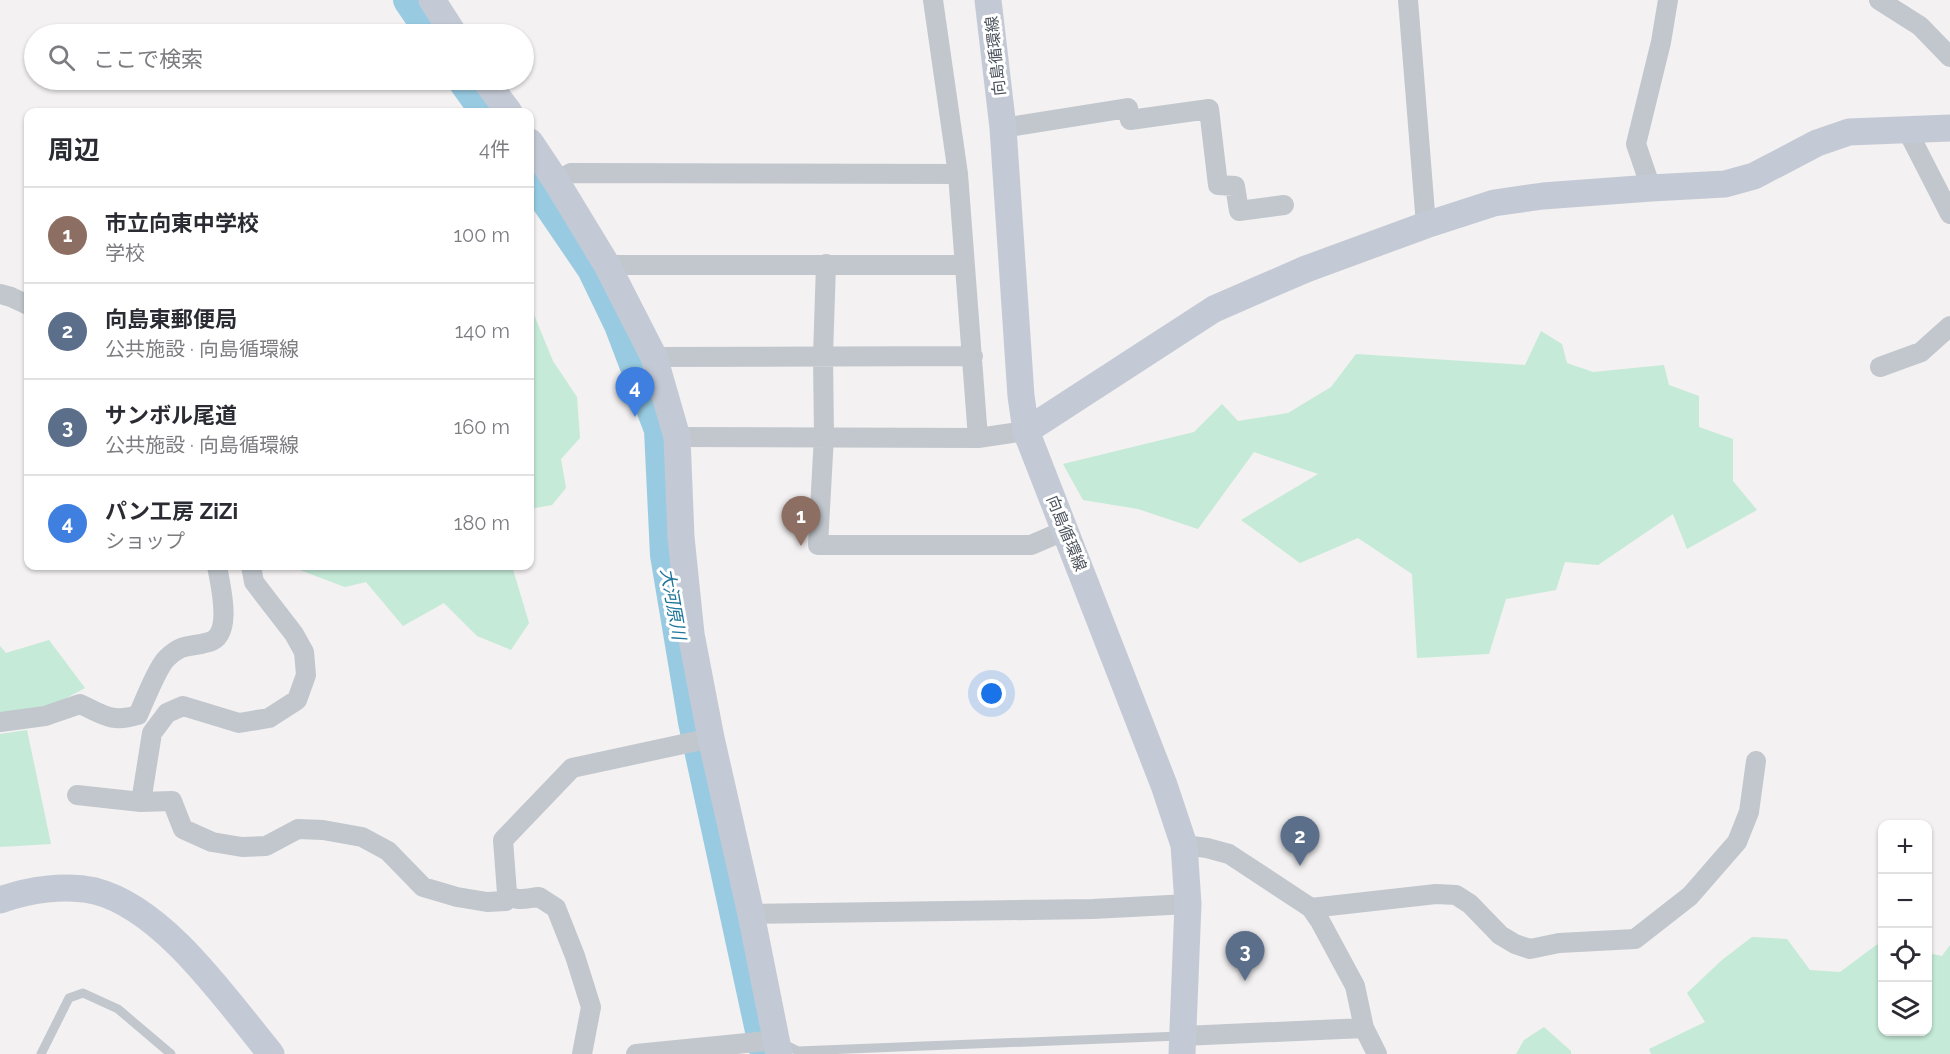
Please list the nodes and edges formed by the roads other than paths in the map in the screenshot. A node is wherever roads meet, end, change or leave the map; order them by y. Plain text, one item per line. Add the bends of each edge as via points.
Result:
1 (432, 0) edge
2 (933, 0) edge
3 (988, 0) edge
4 (1408, 0) edge
5 (1668, 0) edge
6 (1879, 0) edge
7 (448, 24) edge
8 (1950, 57) edge
9 (493, 90) edge
10 (506, 108) edge
11 (1003, 128) junction
12 (1950, 128) edge
13 (1906, 129) junction
14 (534, 148) edge
15 (958, 174) junction
16 (556, 181) junction
17 (1651, 188) junction
18 (1284, 206) dead end
19 (1950, 214) edge
20 (1426, 225) junction
21 (607, 264) junction
22 (826, 264) junction
23 (965, 265) junction
24 (0, 294) edge
25 (24, 303) edge
26 (1950, 326) edge
27 (823, 356) junction
28 (973, 356) junction
29 (654, 357) junction
30 (1880, 367) dead end
31 (1026, 431) junction
32 (824, 436) junction
33 (677, 437) junction
34 (978, 438) junction
35 (1066, 530) junction
36 (218, 570) edge
37 (252, 570) edge
38 (0, 722) edge
39 (711, 738) junction
40 (1756, 761) dead end
41 (76, 795) dead end
42 (141, 802) junction
43 (1184, 845) junction
44 (510, 897) junction
45 (0, 900) edge
46 (1188, 904) junction
47 (1311, 908) junction
48 (751, 914) junction
49 (1364, 1028) junction
50 (769, 1045) edge
51 (1183, 1045) edge
52 (41, 1054) edge
53 (171, 1054) edge
54 (271, 1054) edge
55 (582, 1054) edge
56 (636, 1054) edge
57 (1377, 1054) edge

1 - 7 street
2 - 15 street
3 - 11 street, 向島循環線
4 - 20 street
5 - 17 street via 1636,144
6 - 8 street via 1920,26
9 - 10 street
11 - 18 street via 1128,108 1130,120 1209,109 1218,185 1235,186 1239,211
11 - 31 street, 向島循環線 via 1020,396
12 - 13 street
13 - 17 street via 1849,132 1817,143 1754,177 1725,184
13 - 19 street
14 - 16 street
15 - 16 street via 571,173
15 - 23 street
16 - 21 street
17 - 20 street via 1494,203
20 - 31 street via 1306,269 1214,309
21 - 22 street
21 - 29 street
22 - 23 street
22 - 27 street
23 - 28 street
24 - 25 street
26 - 30 street via 1921,352
27 - 28 street
27 - 29 street
27 - 32 street
28 - 34 street
29 - 33 street
31 - 34 street
31 - 35 street, 向島循環線
32 - 33 street
32 - 34 street
32 - 35 street via 818,545 1031,545
33 - 39 street via 681,537 691,634
35 - 43 street, 向島循環線
36 - 38 street via 225,615 220,634 212,642 182,646 165,659 138,716 120,720 80,704 45,716
37 - 42 street via 254,582 304,652 306,675 297,700 269,718 239,723 183,706 167,713 152,733
39 - 44 street via 572,768 503,840
39 - 48 street
40 - 47 street via 1749,812 1737,842 1690,896 1635,939 1559,943 1530,949 1500,934 1456,895
41 - 42 street
42 - 44 street via 172,801 183,829 212,842 242,847 266,846 298,829 362,837 388,851 423,887 487,902 506,901
43 - 46 street, 向島循環線
43 - 47 street via 1229,854
44 - 55 street via 539,897 556,908 591,1007
45 - 54 street via 20,893 66,888 95,891 129,906 184,950
46 - 48 street
46 - 51 street, 向島循環線
47 - 49 street via 1355,986
48 - 50 street
49 - 51 street
49 - 57 street
50 - 51 lane via 798,1051
50 - 56 street
52 - 53 lane via 69,998 83,993 118,1009

